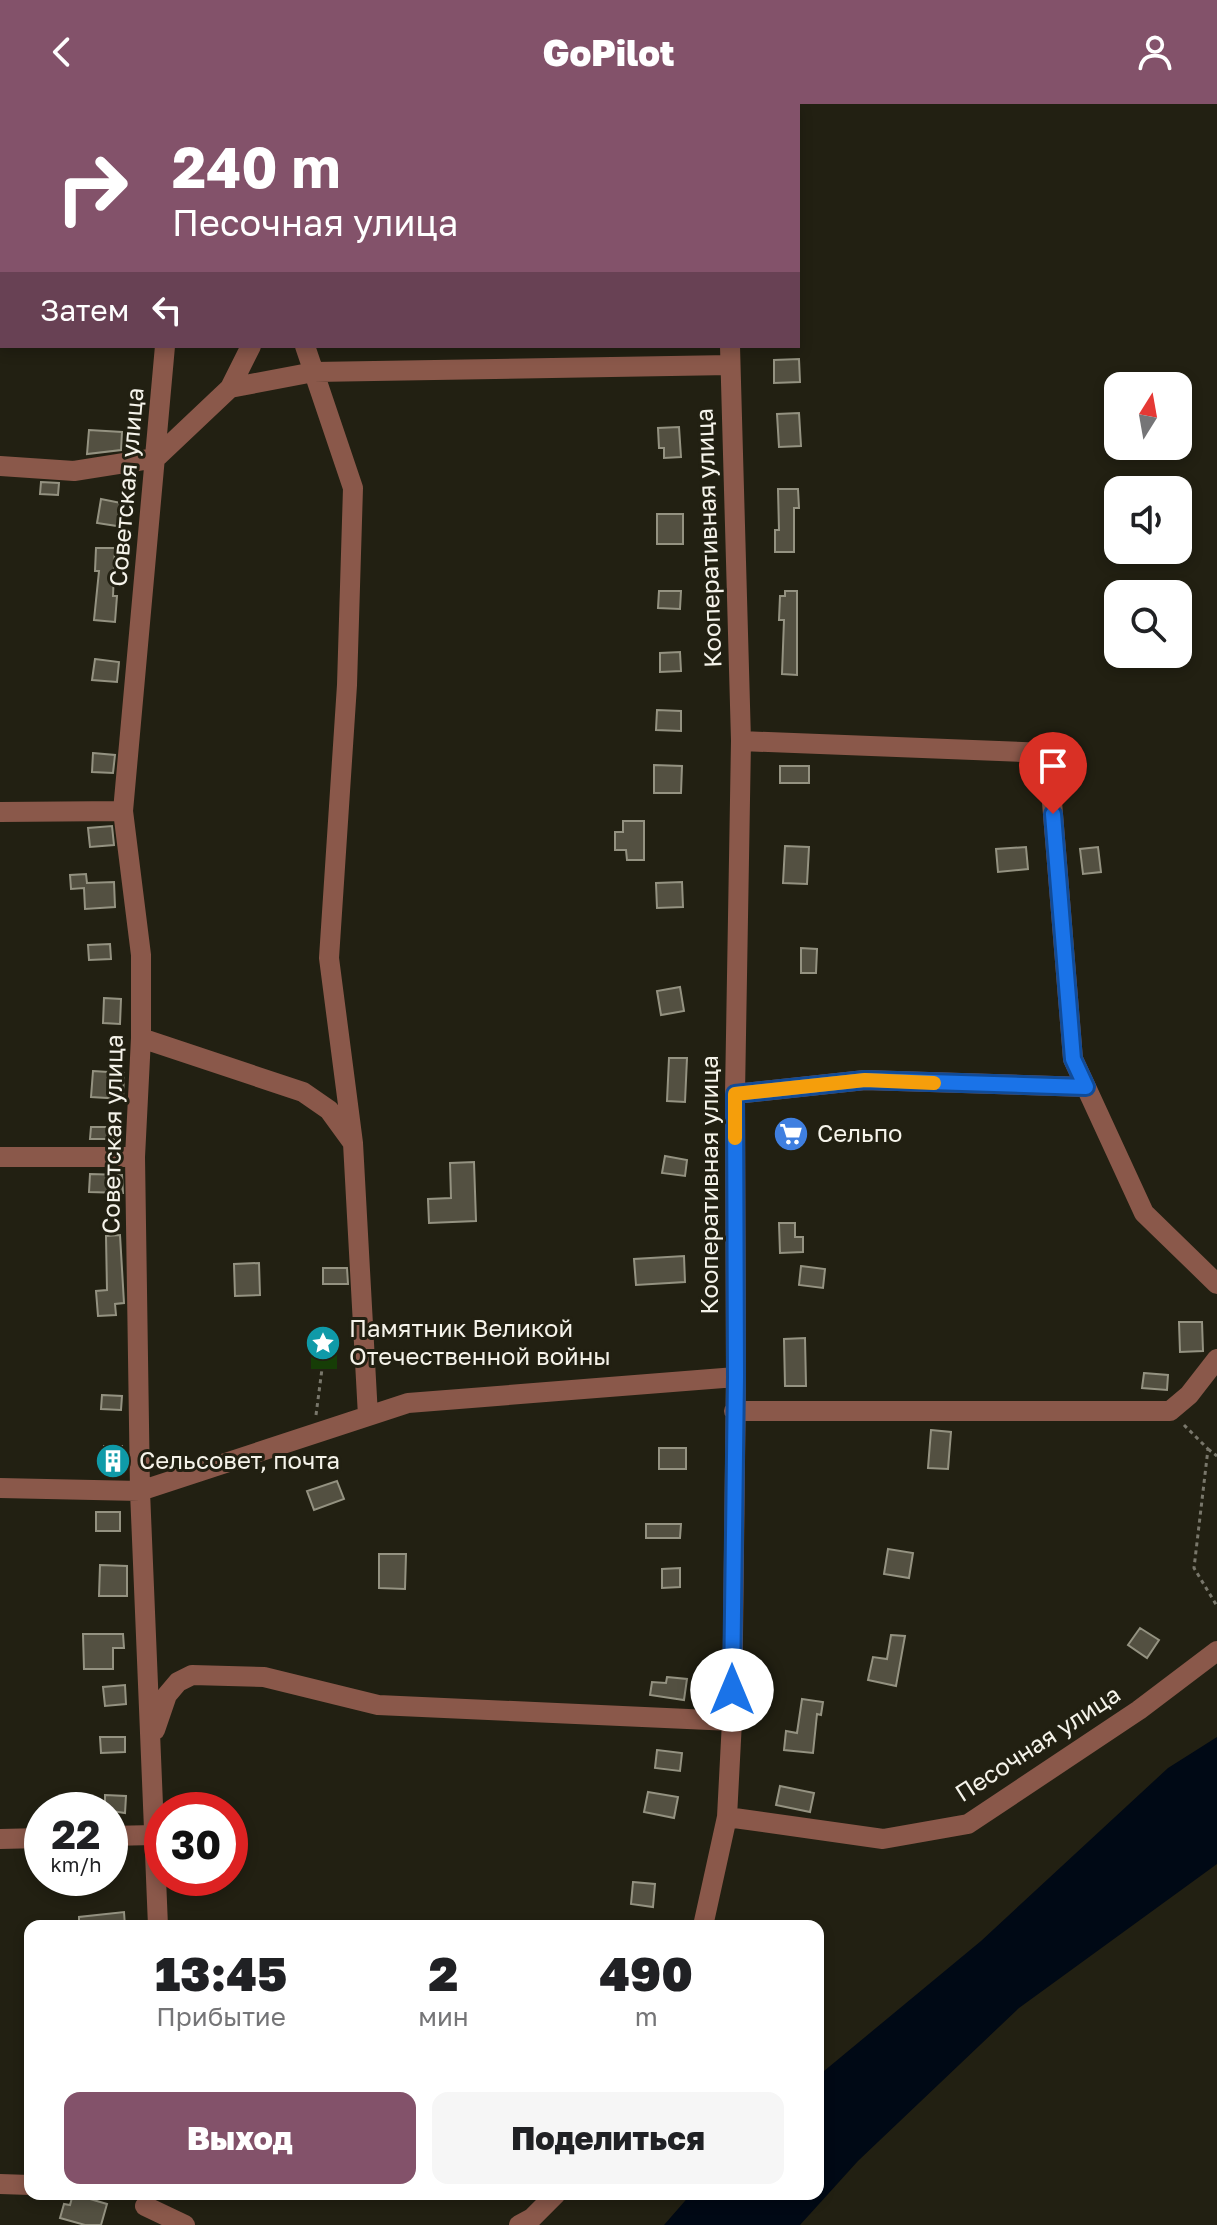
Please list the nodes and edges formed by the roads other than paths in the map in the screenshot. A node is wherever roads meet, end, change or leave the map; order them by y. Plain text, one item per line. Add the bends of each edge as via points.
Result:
1 (165, 348) edge
2 (250, 348) edge
3 (306, 348) edge
4 (730, 356) edge
5 (314, 372) junction
6 (230, 388) junction
7 (156, 458) junction
8 (0, 466) edge
9 (741, 741) junction
10 (123, 811) junction
11 (0, 812) edge
12 (141, 1038) junction
13 (1086, 1087) junction
14 (735, 1094) junction
15 (353, 1143) junction
16 (0, 1157) edge
17 (135, 1157) junction
18 (1217, 1284) edge
19 (1217, 1359) edge
20 (736, 1377) junction
21 (734, 1411) junction
22 (368, 1416) junction
23 (0, 1488) edge
24 (140, 1491) junction
25 (1217, 1651) edge
26 (732, 1721) junction
27 (150, 1745) junction
28 (152, 1792) edge
29 (727, 1817) junction
30 (24, 1838) edge
31 (0, 1839) edge
32 (157, 1896) edge
33 (158, 1920) edge
34 (704, 1920) edge
35 (0, 2184) edge
36 (24, 2185) edge
37 (550, 2200) edge
38 (144, 2208) edge
39 (185, 2225) edge
40 (519, 2225) edge

1 - 7 street, Советская улица
2 - 6 street
3 - 5 street
4 - 5 street
4 - 9 street, Кооперативная улица
5 - 6 street
5 - 15 street via 353,488 347,685 329,958
6 - 7 street
7 - 8 street via 74,471
7 - 10 street, Советская улица
9 - 13 street via 1048,753 1073,1059
9 - 14 street, Кооперативная улица
10 - 11 street
10 - 12 street, Советская улица via 141,955
12 - 15 street via 303,1092 329,1110
12 - 17 street, Советская улица
13 - 14 street via 865,1080
13 - 18 street via 1144,1213
14 - 20 street, Кооперативная улица
15 - 22 street
16 - 17 street
17 - 24 street, Советская улица
19 - 21 street via 1170,1411
20 - 21 street, Кооперативная улица
20 - 22 street via 408,1403
21 - 26 street, Кооперативная улица
22 - 24 street
23 - 24 street
24 - 27 street, Советская улица
25 - 29 street, Песочная улица via 968,1824 883,1839
26 - 27 street via 378,1705 264,1677 192,1675 167,1695
26 - 29 street, Кооперативная улица
27 - 28 street, Советская улица
29 - 34 street, Кооперативная улица
30 - 31 street
32 - 33 street, Советская улица
35 - 36 street
37 - 40 street
38 - 39 street

